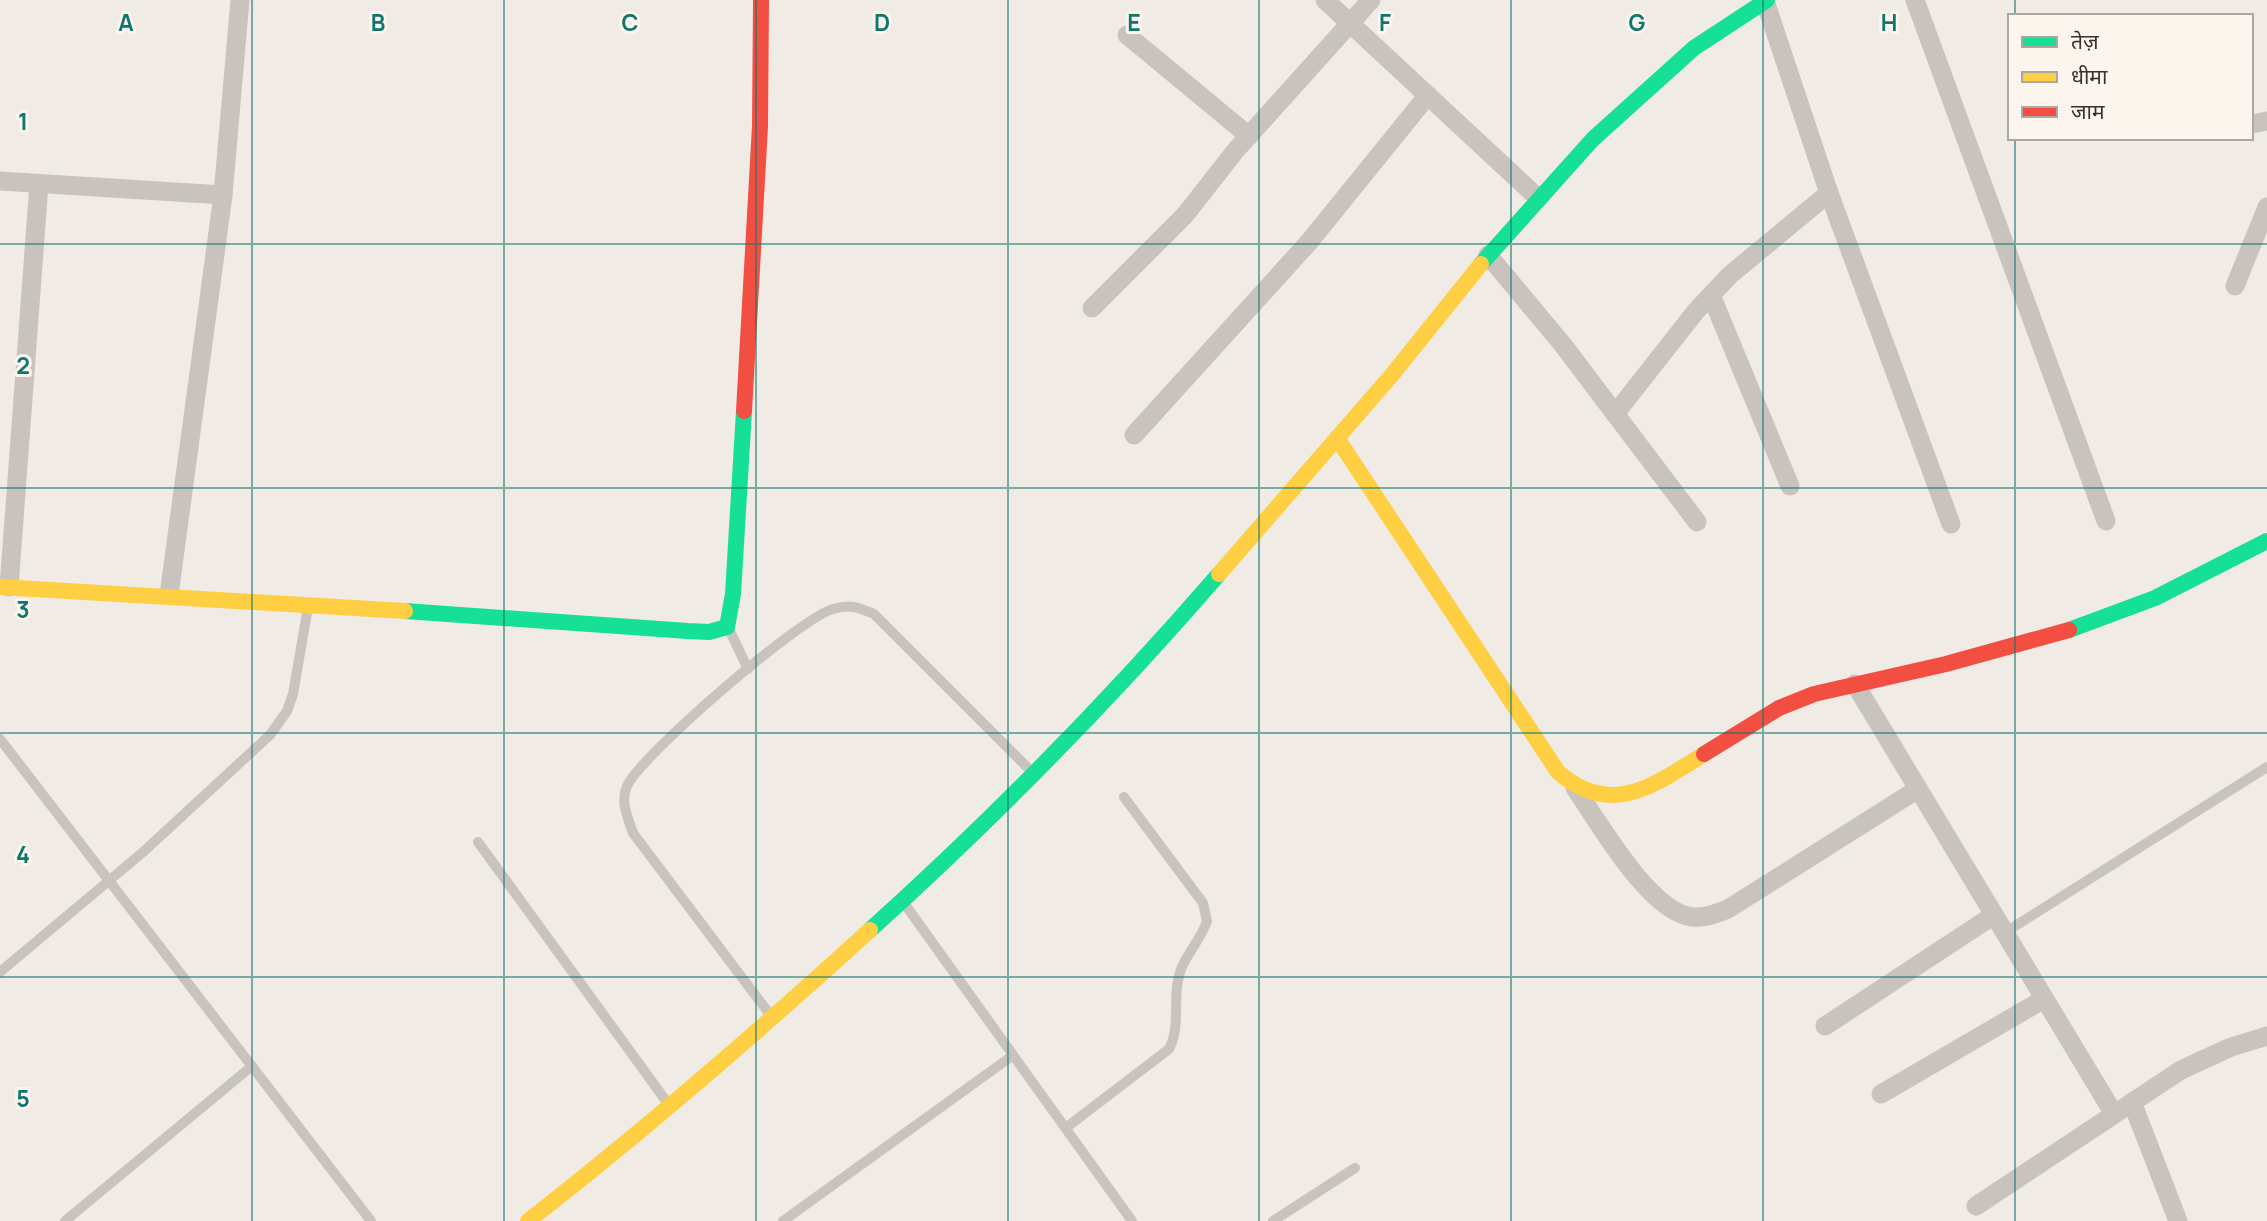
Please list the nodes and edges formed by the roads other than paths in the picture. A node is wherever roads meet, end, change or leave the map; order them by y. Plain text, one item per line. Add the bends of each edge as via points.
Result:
1 (240, 0) edge
2 (761, 0) edge
3 (1325, 0) edge
4 (1371, 0) edge
5 (1915, 0) edge
6 (1766, 1) edge
7 (1351, 23) junction
8 (1127, 35) dead end
9 (1428, 95) junction
10 (1249, 136) junction
11 (0, 181) edge
12 (39, 184) junction
13 (1829, 193) junction
14 (223, 195) junction
15 (1538, 198) junction
16 (2267, 207) edge
17 (1488, 255) junction
18 (2235, 286) dead end
19 (1711, 295) junction
20 (1092, 308) dead end
21 (1615, 414) junction
22 (1134, 435) dead end
23 (1337, 438) junction
24 (1790, 486) dead end
25 (2105, 521) dead end
26 (1697, 522) dead end
27 (1951, 524) dead end
28 (2267, 541) edge
29 (4, 587) edge
30 (169, 595) junction
31 (308, 607) junction
32 (727, 626) junction
33 (748, 670) junction
34 (1855, 684) junction
35 (0, 739) edge
36 (2267, 768) edge
37 (1035, 776) junction
38 (1572, 785) junction
39 (1917, 789) junction
40 (1124, 797) dead end
41 (478, 842) dead end
42 (110, 881) junction
43 (903, 903) junction
44 (1994, 915) junction
45 (2004, 933) junction
46 (0, 972) edge
47 (2044, 999) junction
48 (773, 1019) junction
49 (1825, 1026) dead end
50 (2267, 1036) edge
51 (1012, 1056) junction
52 (251, 1066) junction
53 (1881, 1094) dead end
54 (2132, 1102) junction
55 (670, 1106) junction
56 (2114, 1114) junction
57 (1067, 1127) junction
58 (1355, 1168) dead end
59 (1976, 1206) dead end
60 (65, 1221) edge
61 (371, 1221) edge
62 (528, 1221) edge
63 (783, 1221) edge
64 (1132, 1221) edge
65 (1273, 1221) edge
66 (2178, 1221) edge

1 - 14 street
2 - 32 street via 757,176 733,594
3 - 7 street
4 - 7 street
5 - 25 street
6 - 13 street
6 - 15 street via 1694,48 1593,139
7 - 9 street
7 - 10 street
8 - 10 street
9 - 15 street
9 - 22 street via 1309,242
10 - 20 street via 1185,215
11 - 12 street
12 - 14 street
12 - 29 street
13 - 19 street via 1790,222
13 - 27 street
14 - 30 street
15 - 17 street
16 - 18 street
17 - 21 street
17 - 23 street
19 - 21 street
19 - 24 street
21 - 26 street
23 - 37 street via 1129,678
23 - 38 street via 1558,772
28 - 34 street via 2166,593 2087,625
29 - 30 street
30 - 31 street
31 - 32 street via 688,631 719,631
31 - 42 lane via 293,694 270,736
32 - 33 lane
33 - 37 lane via 811,619 853,605 874,614
33 - 48 lane via 636,769 625,790 624,809 633,833
34 - 38 street via 1801,698 1634,790 1613,796 1591,794
34 - 39 street
35 - 42 lane
36 - 45 lane
37 - 43 street
38 - 39 street via 1645,886 1667,906 1690,917 1712,916 1728,909
39 - 44 street
40 - 57 lane via 1203,903 1207,921 1181,969 1175,999 1176,1030 1169,1049
41 - 55 lane
42 - 46 lane
42 - 52 lane
43 - 48 street
43 - 51 lane
44 - 45 street
44 - 49 street
45 - 47 street
47 - 53 street
47 - 56 street
48 - 55 street
50 - 54 street via 2180,1070
51 - 57 lane
51 - 63 lane
52 - 60 lane
52 - 61 lane
54 - 56 street
54 - 66 street
55 - 62 street
56 - 59 street
57 - 64 lane
58 - 65 lane

